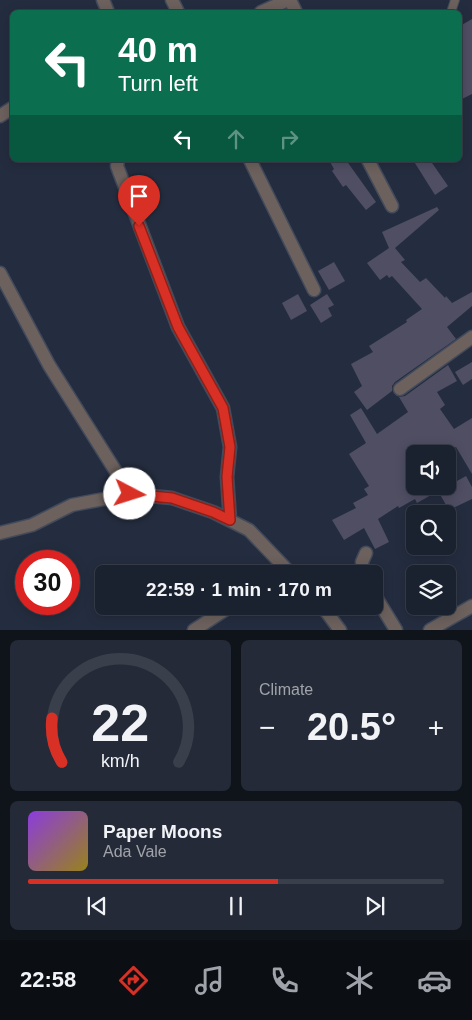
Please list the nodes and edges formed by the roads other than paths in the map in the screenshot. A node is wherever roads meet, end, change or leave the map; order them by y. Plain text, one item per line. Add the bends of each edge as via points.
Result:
1 (289, 0) edge
2 (266, 10) edge
3 (118, 162) edge
4 (251, 162) edge
5 (369, 162) edge
6 (392, 206) dead end
7 (0, 273) edge
8 (314, 290) dead end
9 (472, 337) edge
10 (400, 389) dead end
11 (130, 494) junction
12 (230, 520) junction
13 (0, 533) edge
14 (366, 553) dead end
15 (282, 565) edge
16 (362, 565) edge
17 (472, 606) edge
18 (383, 609) edge
19 (218, 615) edge
20 (329, 615) edge
21 (194, 630) edge
22 (340, 630) edge
23 (396, 630) edge
24 (430, 630) edge

1 - 2 street
3 - 12 street via 178,327 223,408 230,447 227,477
4 - 8 street
5 - 6 street
7 - 11 street via 49,365
9 - 10 street
11 - 12 street via 172,498
11 - 13 street via 72,505 32,525
12 - 15 street via 249,530
14 - 16 street
17 - 24 street
18 - 23 street
19 - 21 street
20 - 22 street

